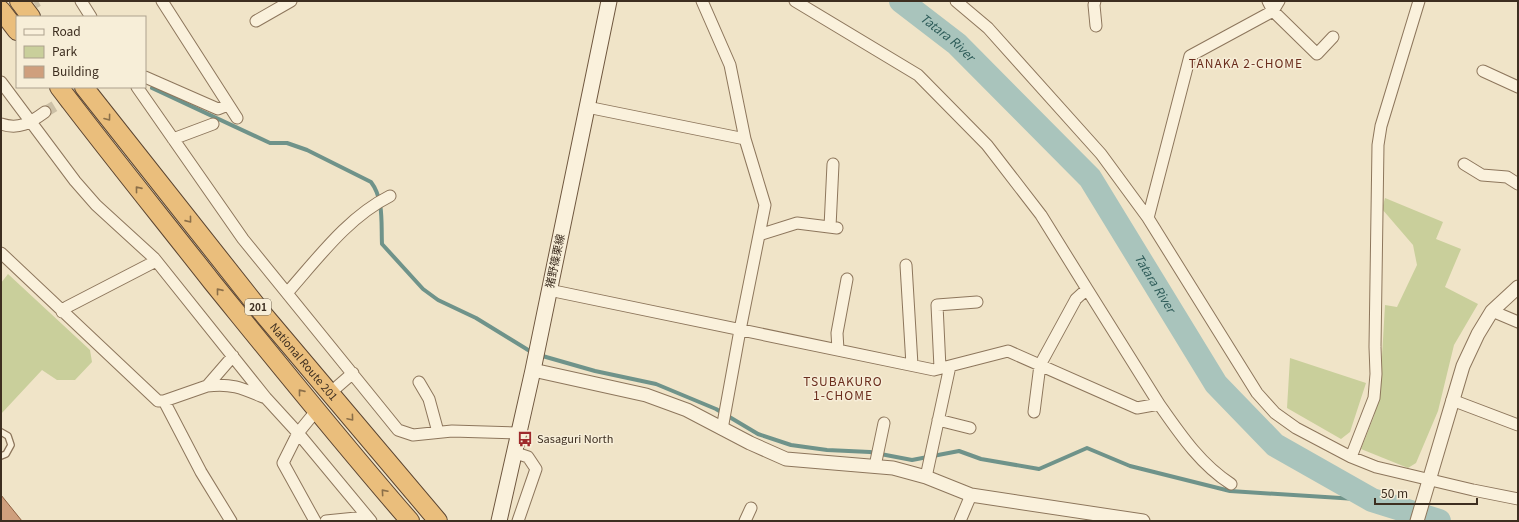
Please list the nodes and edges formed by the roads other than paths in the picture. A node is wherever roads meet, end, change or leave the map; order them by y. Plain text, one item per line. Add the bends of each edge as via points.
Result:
1 (19, 1) edge
2 (81, 1) edge
3 (162, 1) edge
4 (291, 1) edge
5 (609, 1) edge
6 (702, 1) edge
7 (795, 1) edge
8 (956, 1) edge
9 (1095, 1) edge
10 (1279, 1) edge
11 (1419, 1) edge
12 (1271, 6) edge
13 (1, 10) edge
14 (30, 16) edge
15 (90, 16) edge
16 (256, 21) dead end
17 (1096, 26) dead end
18 (16, 30) edge
19 (1333, 37) dead end
20 (1483, 71) dead end
21 (146, 77) edge
22 (1, 82) edge
23 (1518, 87) edge
24 (60, 88) edge
25 (85, 88) edge
26 (138, 88) edge
27 (228, 105) junction
28 (588, 107) junction
29 (45, 112) tunnel mouth
30 (237, 118) dead end
31 (32, 122) junction
32 (1, 124) edge
33 (214, 124) dead end
34 (745, 138) junction
35 (173, 139) junction
36 (833, 164) dead end
37 (1464, 164) dead end
38 (1518, 184) edge
39 (390, 196) dead end
40 (1148, 218) junction
41 (759, 235) junction
42 (1, 254) edge
43 (156, 261) junction
44 (906, 265) dead end
45 (847, 279) dead end
46 (1518, 287) edge
47 (1087, 289) junction
48 (549, 290) junction
49 (287, 293) junction
50 (977, 302) dead end
51 (1492, 311) junction
52 (62, 312) junction
53 (1518, 322) edge
54 (740, 330) junction
55 (838, 350) junction
56 (233, 356) junction
57 (912, 365) junction
58 (1040, 365) junction
59 (945, 367) junction
60 (533, 370) junction
61 (353, 373) junction
62 (419, 382) dead end
63 (207, 386) junction
64 (330, 393) junction
65 (266, 398) junction
66 (1452, 400) junction
67 (164, 401) junction
68 (1159, 404) junction
69 (316, 410) junction
70 (1034, 412) dead end
71 (938, 420) junction
72 (884, 423) dead end
73 (1518, 425) edge
74 (970, 428) dead end
75 (722, 429) junction
76 (1, 432) edge
77 (298, 432) junction
78 (438, 432) junction
79 (520, 433) junction
80 (516, 453) junction
81 (1, 456) edge
82 (1351, 457) junction
83 (875, 466) junction
84 (926, 477) junction
85 (1231, 484) dead end
86 (1428, 485) junction
87 (971, 494) junction
88 (1518, 498) edge
89 (750, 508) dead end
90 (368, 519) edge
91 (231, 521) edge
92 (315, 521) edge
93 (326, 521) edge
94 (410, 521) edge
95 (438, 521) edge
96 (500, 521) edge
97 (518, 521) edge
98 (745, 521) edge
99 (960, 521) edge
100 (1143, 521) edge
101 (1417, 521) edge

1 - 14 highway
2 - 15 street
3 - 27 street
4 - 16 street
5 - 28 main road, 猪野篠栗線
6 - 34 street via 730,65
7 - 47 street via 918,75 987,145 1041,215
8 - 40 street via 988,28 1067,116 1100,154
9 - 17 street
10 - 12 street
11 - 82 street via 1381,126 1378,145 1374,398
12 - 19 street via 1317,54
12 - 40 street via 1190,56
13 - 18 highway
20 - 23 street
21 - 27 street via 218,109
22 - 31 street
69 -> 24 highway, National Route 201 / 201
25 -> 64 highway, National Route 201 / 201
26 - 35 street
27 - 30 street
28 - 34 street
28 - 48 main road, 猪野篠栗線
29 - 31 street
31 - 32 street via 12,128
31 - 43 street via 75,181
33 - 35 street
34 - 41 street via 765,205
35 - 49 street via 243,240
36 - 41 street via 834,228 797,223
37 - 38 street via 1482,175 1507,177
39 - 49 street via 375,203 340,234
40 - 82 street via 1257,393 1275,413 1296,428
41 - 54 street
42 - 52 street
43 - 52 street
43 - 56 street
44 - 57 street
45 - 55 street via 837,333
46 - 51 street
47 - 58 street via 1076,298
47 - 68 street
48 - 54 street
48 - 60 main road, 猪野篠栗線
49 - 61 street
50 - 59 street via 938,305
51 - 53 street
51 - 66 street via 1463,366
52 - 67 street via 158,401
54 - 55 street
54 - 75 street
55 - 57 street
56 - 63 street
56 - 65 street
57 - 59 street via 934,370
58 - 59 street via 1008,350
58 - 68 street via 1137,408
58 - 70 street
59 - 71 street
60 - 75 street via 646,395 687,410
60 - 79 main road, 猪野篠栗線
61 - 64 street
61 - 78 street via 398,430 413,435
62 - 78 street via 429,398
63 - 65 street via 224,384
63 - 67 street
64 -> 95 highway, National Route 201 / 201
65 - 77 street
66 - 73 street
66 - 86 street
67 - 91 street via 201,472
68 - 85 street via 1188,446
69 - 77 street
94 -> 69 highway, National Route 201 / 201
71 - 74 street
71 - 84 street
72 - 83 street
75 - 83 street via 786,459
76 - 81 lane via 8,436 11,445 6,454
77 - 90 street
77 - 92 street via 283,463
78 - 79 street
79 - 80 main road, 猪野篠栗線
80 - 96 main road, 猪野篠栗線
80 - 97 street via 528,457 536,469
82 - 86 street
83 - 84 street
84 - 87 street
86 - 88 street
86 - 101 street
87 - 99 street
87 - 100 street
89 - 98 street
90 - 93 street

